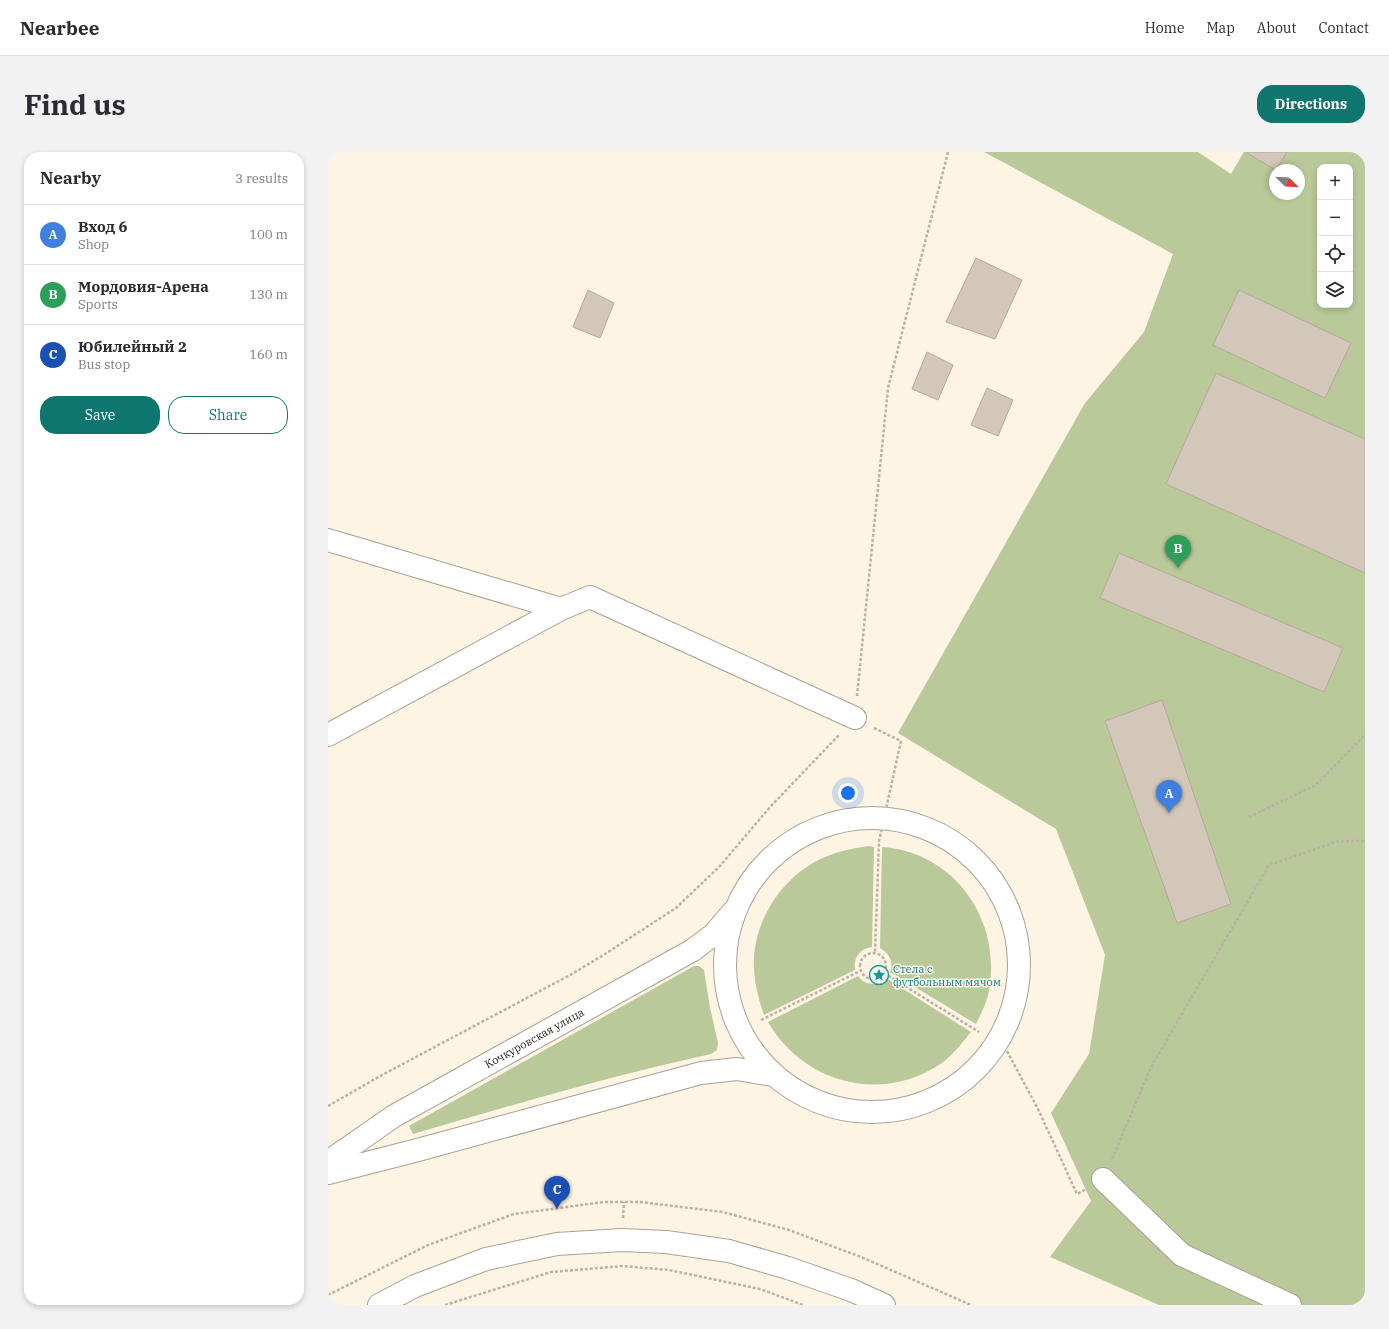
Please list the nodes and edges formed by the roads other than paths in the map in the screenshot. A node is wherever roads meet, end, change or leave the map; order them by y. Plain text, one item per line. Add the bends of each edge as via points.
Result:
1 (328, 540) edge
2 (561, 610) junction
3 (855, 718) road end
4 (328, 735) edge
5 (736, 910) junction
6 (773, 1075) junction
7 (328, 1162) edge
8 (328, 1173) edge
9 (1103, 1179) road end
10 (379, 1305) edge
11 (884, 1305) edge
12 (1290, 1305) edge

1 - 2 street
2 - 3 street via 590,597
2 - 4 street
5 - 6 street via 728,934 726,986 742,1034 756,1056
5 - 6 street via 747,886 765,864 787,844 812,830 840,821 868,817 897,819 925,826 951,839 974,857 993,879 1007,904 1016,932 1020,960 1018,989 1010,1017 1000,1038 980,1066 958,1085 933,1100 905,1109 877,1113 848,1111 820,1103 794,1090
5 - 7 street, Кочкуровская улица via 714,934 693,950 394,1116
6 - 8 street via 737,1068 701,1073
9 - 12 street via 1182,1255
10 - 11 street via 415,1286 486,1259 558,1244 622,1240 666,1242 729,1252 788,1268 851,1290

